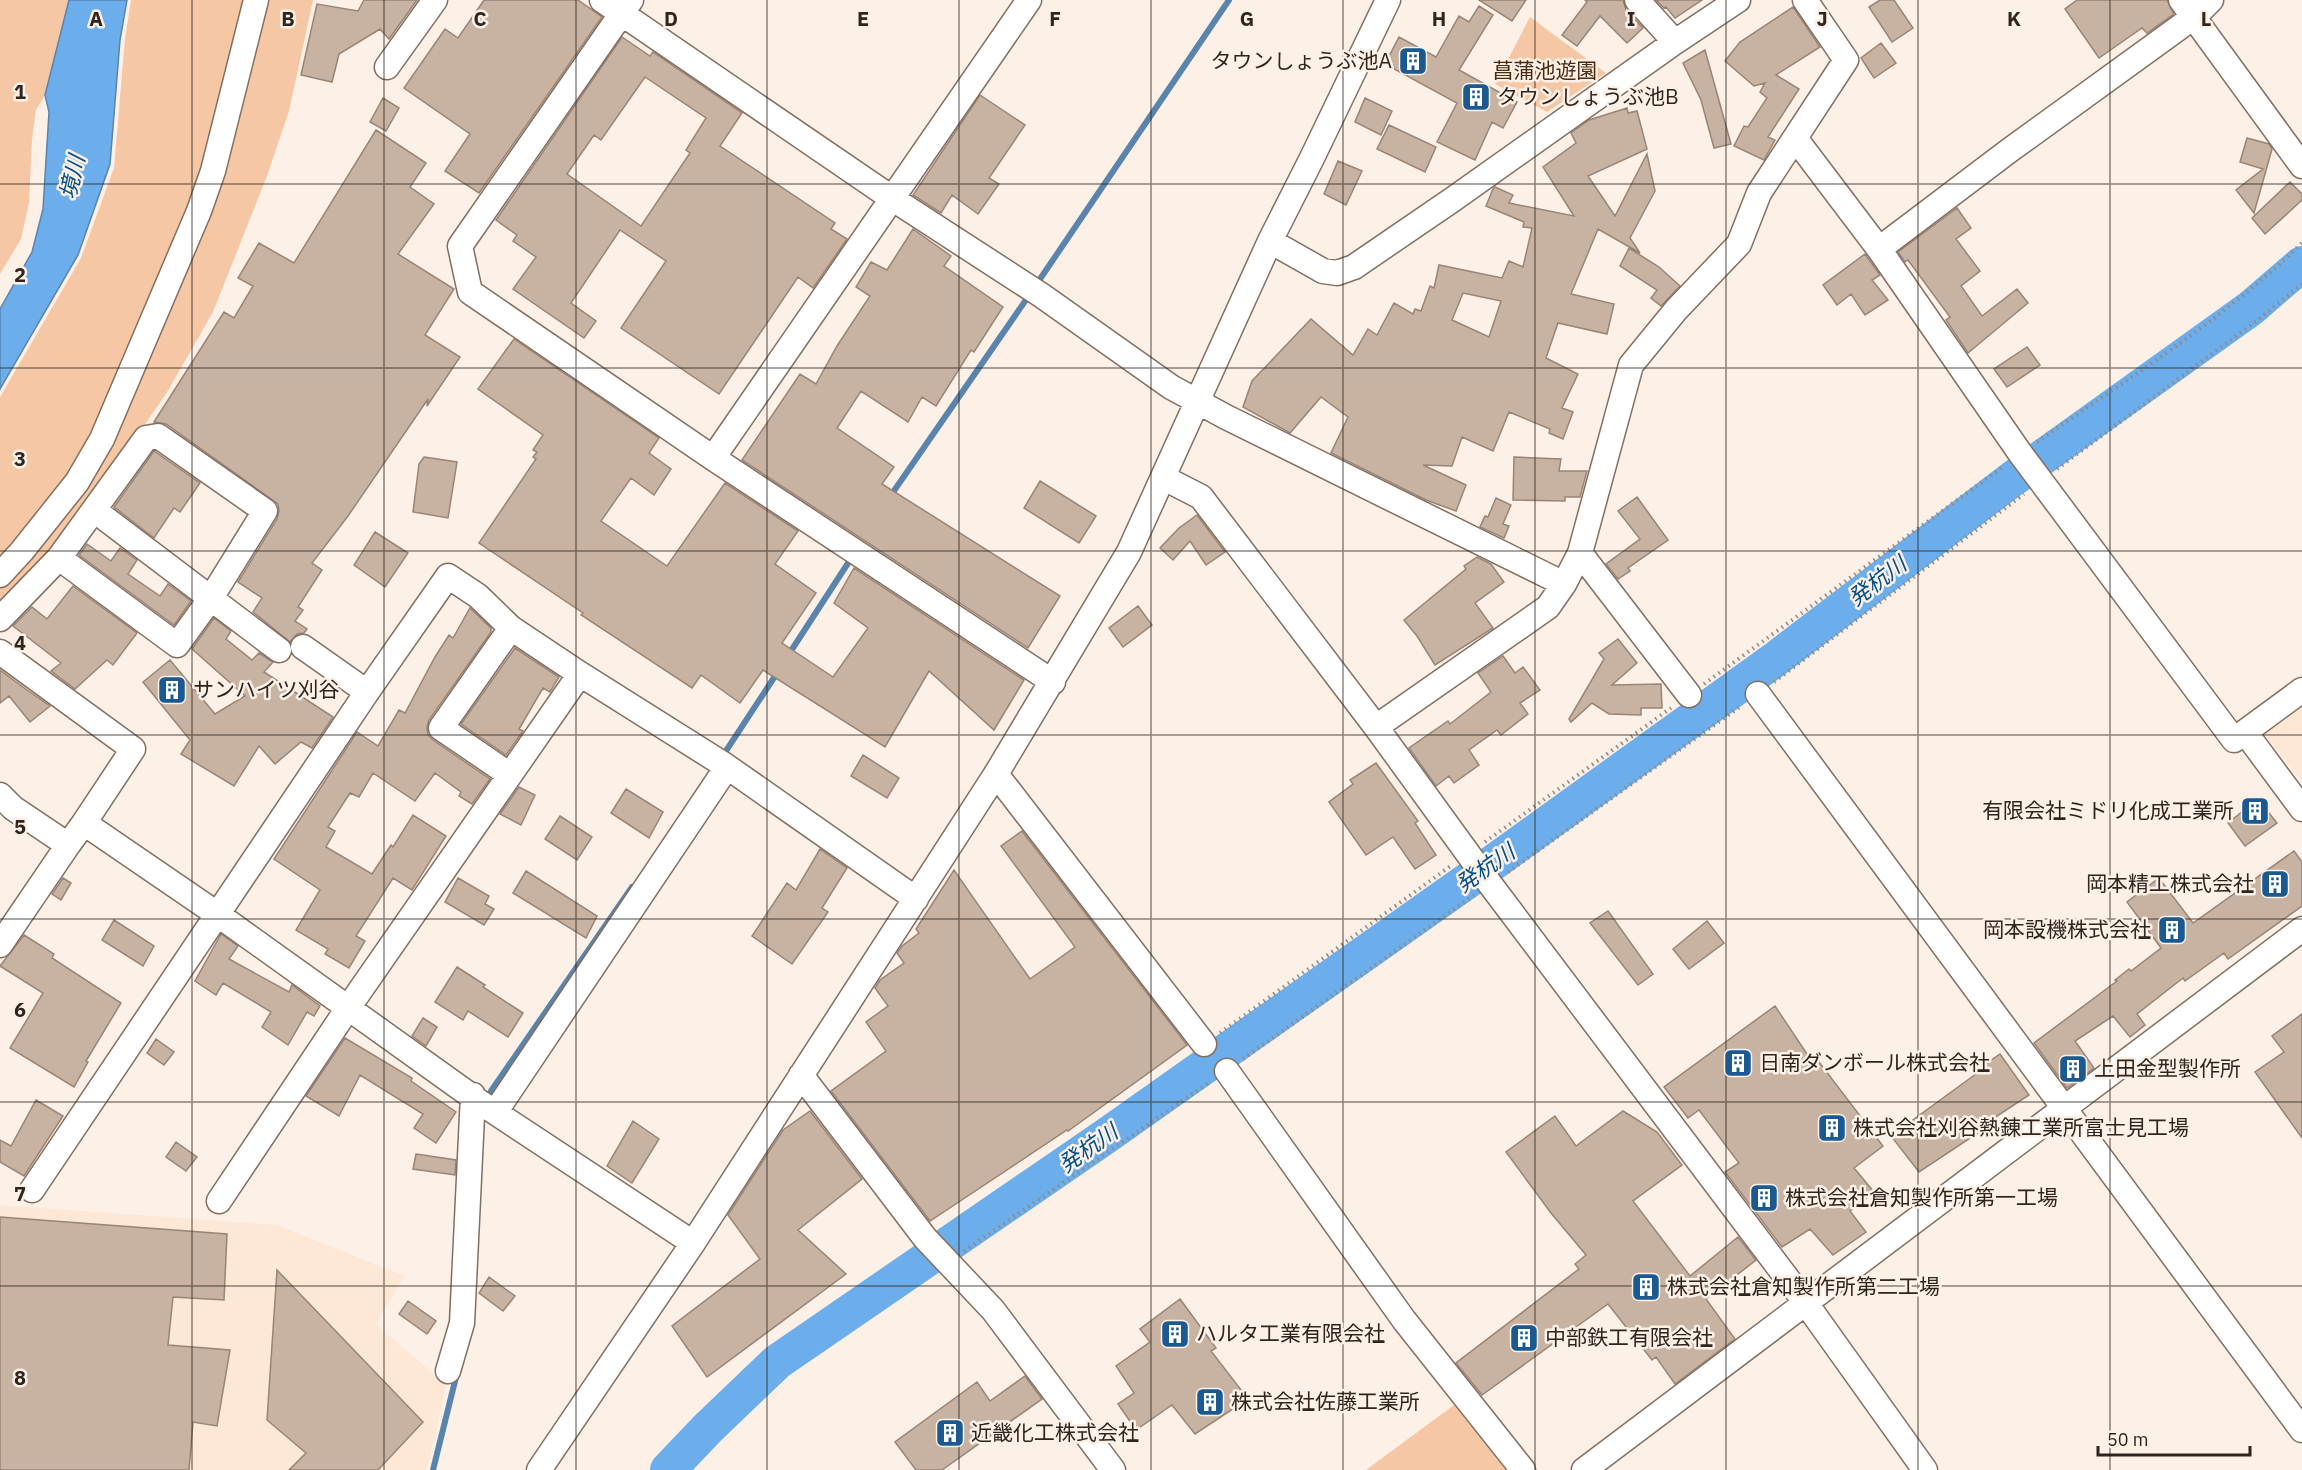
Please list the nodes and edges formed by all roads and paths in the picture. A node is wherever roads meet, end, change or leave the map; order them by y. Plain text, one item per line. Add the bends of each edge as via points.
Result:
1 (256, 0) edge
2 (435, 0) edge
3 (602, 0) edge
4 (1029, 0) edge
5 (1388, 0) edge
6 (1637, 0) edge
7 (1738, 0) edge
8 (1805, 0) edge
9 (2196, 6) edge
10 (626, 7) edge
11 (1675, 42) junction
12 (387, 67) dead end
13 (1795, 138) junction
14 (2302, 166) edge
15 (893, 199) junction
16 (1270, 241) junction
17 (2302, 243) edge
18 (1879, 249) junction
19 (2302, 285) edge
20 (1197, 400) junction
21 (2020, 453) junction
22 (712, 458) junction
23 (1164, 478) junction
24 (2041, 481) junction
25 (94, 510) junction
26 (1580, 553) junction
27 (59, 558) junction
28 (0, 574) edge
29 (1564, 584) junction
30 (210, 598) junction
31 (0, 619) edge
32 (511, 628) junction
33 (303, 647) dead end
34 (279, 650) dead end
35 (0, 652) edge
36 (580, 674) junction
37 (1053, 682) junction
38 (2302, 690) edge
39 (367, 692) junction
40 (1758, 694) dead end
41 (1689, 695) junction
42 (1376, 727) junction
43 (2239, 736) junction
44 (721, 763) junction
45 (996, 774) junction
46 (510, 775) junction
47 (0, 795) edge
48 (2302, 809) edge
49 (84, 823) junction
50 (68, 845) junction
51 (1468, 854) junction
52 (1490, 884) junction
53 (916, 899) junction
54 (217, 914) junction
55 (2302, 928) edge
56 (0, 945) edge
57 (348, 1008) junction
58 (1204, 1044) joint
59 (1227, 1071) junction
60 (801, 1076) junction
61 (484, 1104) junction
62 (2066, 1108) junction
63 (32, 1190) dead end
64 (219, 1201) dead end
65 (693, 1243) junction
66 (948, 1262) junction
67 (1805, 1302) junction
68 (448, 1371) dead end
69 (2302, 1430) edge
70 (539, 1470) edge
71 (1113, 1470) edge
72 (1523, 1470) edge
73 (1584, 1470) edge
74 (1925, 1470) edge

1 - 28 street via 200,211 102,438 77,483
2 - 12 street
3 - 10 street
4 - 15 street
5 - 16 street
6 - 11 street
7 - 11 street
8 - 13 street via 1846,60
9 - 14 street
9 - 18 street
10 - 15 street
10 - 22 street via 460,246 470,292
11 - 16 street via 1354,267 1337,273 1323,271
13 - 18 street
13 - 26 street via 1760,193 1739,244 1676,310 1631,365
15 - 20 street via 1171,387
15 - 22 street
16 - 20 street
17 - 21 path via 2267,277 2167,352
18 - 21 street
19 - 24 path
20 - 23 street
20 - 29 street
21 - 24 street
21 - 41 path
22 - 37 street
23 - 37 street via 1129,552
23 - 42 street via 1201,497
24 - 43 street
25 - 27 street
25 - 30 street
25 - 30 street via 146,438 158,436 266,511
26 - 29 street
26 - 41 street
27 - 30 street via 177,645
27 - 31 street
29 - 42 street via 1548,607
30 - 34 street
32 - 36 street
32 - 39 street via 478,596 448,576
32 - 46 street via 441,728
33 - 39 street
35 - 49 street via 133,749
36 - 44 street
36 - 46 street
37 - 45 street
38 - 43 street
39 - 54 street
40 - 62 street
41 - 51 path
42 - 51 street
43 - 48 street
44 - 53 street
44 - 61 street
45 - 53 street
45 - 58 street
46 - 57 street
47 - 50 street
49 - 50 street
49 - 54 street
50 - 56 street
51 - 52 street
51 - 58 path
52 - 59 path
52 - 67 street
53 - 60 street
54 - 57 street
54 - 63 street
55 - 62 street
57 - 61 street
57 - 64 street
59 - 66 path
59 - 72 street via 1404,1320
60 - 65 street
60 - 66 street via 925,1238
61 - 65 street
61 - 68 street via 462,1323
62 - 67 street
62 - 69 street
65 - 70 street
66 - 71 street via 993,1310
67 - 73 street
67 - 74 street

